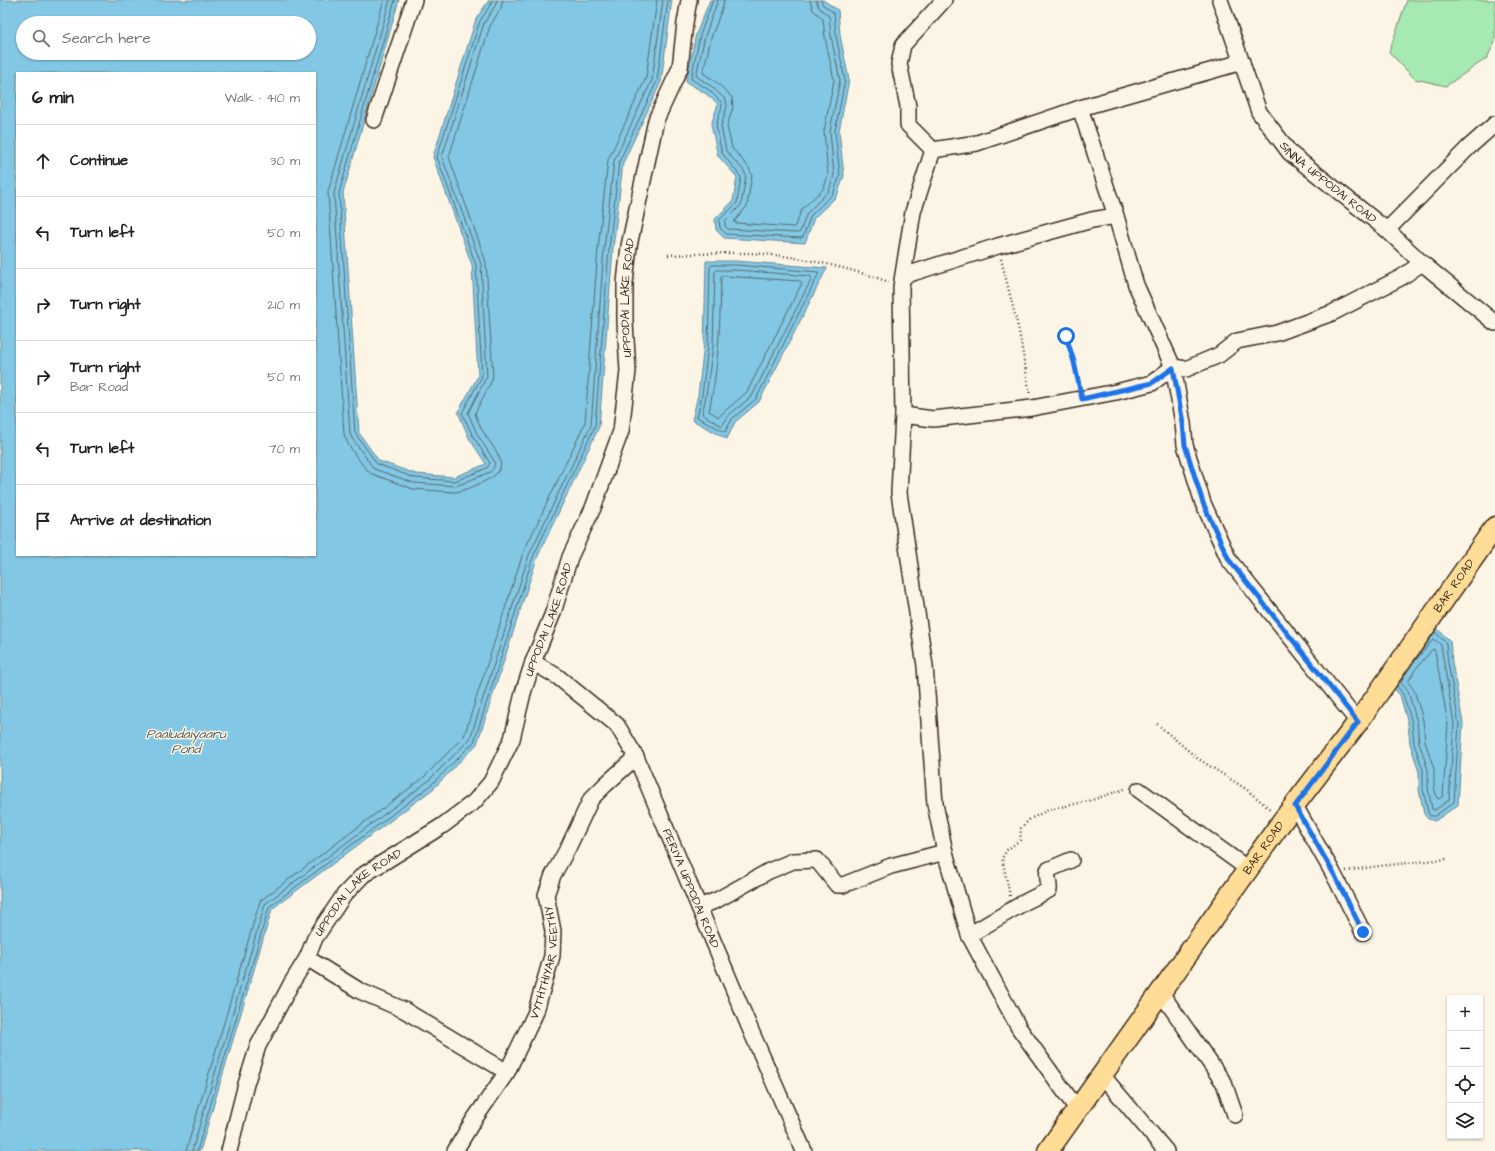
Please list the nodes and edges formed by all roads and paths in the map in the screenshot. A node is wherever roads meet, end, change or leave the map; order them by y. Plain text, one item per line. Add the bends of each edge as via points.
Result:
1 (414, 0) edge
2 (689, 0) edge
3 (944, 0) edge
4 (1220, 0) edge
5 (1242, 62) junction
6 (1080, 108) junction
7 (374, 120) dead end
8 (1495, 124) edge
9 (933, 150) junction
10 (1116, 216) junction
11 (1387, 230) junction
12 (998, 246) junction
13 (668, 255) dead end
14 (1422, 263) junction
15 (902, 282) junction
16 (1495, 323) edge
17 (1066, 336) dead end
18 (1173, 368) junction
19 (1082, 399) junction
20 (1032, 408) junction
21 (903, 415) junction
22 (1495, 527) edge
23 (534, 662) junction
24 (1358, 722) junction
25 (1157, 724) dead end
26 (636, 757) junction
27 (1139, 790) joint
28 (1289, 813) junction
29 (945, 852) junction
30 (1447, 859) dead end
31 (1071, 860) dead end
32 (1248, 869) junction
33 (1334, 874) junction
34 (699, 907) junction
35 (1013, 909) junction
36 (1363, 932) dead end
37 (969, 935) junction
38 (307, 958) junction
39 (1161, 993) junction
40 (507, 1072) junction
41 (1102, 1075) junction
42 (1077, 1109) junction
43 (1235, 1115) dead end
44 (229, 1151) edge
45 (455, 1151) edge
46 (804, 1151) edge
47 (1048, 1151) edge
48 (1166, 1151) edge

1 - 7 street
2 - 23 street, UPPODAI LAKE ROAD via 680,68 656,120 629,246 625,323 628,371 621,431 593,508 570,557
3 - 9 street via 903,45 899,64 908,106 908,125
4 - 5 street, SINNA UPPODAI ROAD
5 - 6 street
5 - 11 street, SINNA UPPODAI ROAD via 1259,112 1290,153
6 - 9 street via 976,143
6 - 10 street
8 - 11 street
9 - 15 street via 913,212
10 - 12 street via 1092,220
10 - 18 street via 1136,286
11 - 14 street, SINNA UPPODAI ROAD
12 - 15 street
12 - 20 path via 1019,331
13 - 15 path via 746,253 799,258
14 - 16 street, SINNA UPPODAI ROAD
14 - 18 street via 1402,277 1332,312 1277,333 1237,341 1219,355 1186,369
15 - 21 street
17 - 19 path
18 - 19 street via 1152,383
18 - 24 street via 1185,445 1203,503 1229,560
19 - 20 street
20 - 21 street via 933,419
21 - 29 street via 899,493 925,666 935,804
22 - 24 main road, BAR ROAD
23 - 26 street, PERIYA UPPODAI ROAD via 558,677 617,725
23 - 38 street, UPPODAI LAKE ROAD via 523,693 512,739 491,782 474,802 442,826 363,875 329,916 315,938
24 - 28 main road, BAR ROAD
25 - 28 path via 1198,758
26 - 34 street, PERIYA UPPODAI ROAD
26 - 40 street, VYTHTHIYAR VEETHY via 591,799 553,875 546,895 553,931 552,956 536,1014
27 - 32 street
27 - 35 path via 1126,788 1092,800 1048,810 1030,819 1021,828 1020,840 1007,850 1002,858
28 - 32 main road, BAR ROAD
28 - 33 street
29 - 34 street via 891,866 843,885 837,885 817,860 793,861
29 - 37 street
30 - 33 path via 1379,866
31 - 35 street via 1048,870 1046,876 1049,890
32 - 39 main road, BAR ROAD
33 - 36 street
34 - 46 street, PERIYA UPPODAI ROAD
35 - 37 street
37 - 42 street via 1019,1028
38 - 40 street via 360,990 404,1010
38 - 44 street, UPPODAI LAKE ROAD via 258,1046
39 - 41 main road, BAR ROAD
39 - 43 street via 1224,1084
40 - 45 street, VYTHTHIYAR VEETHY
41 - 42 main road, BAR ROAD
41 - 48 street
42 - 47 main road, BAR ROAD

